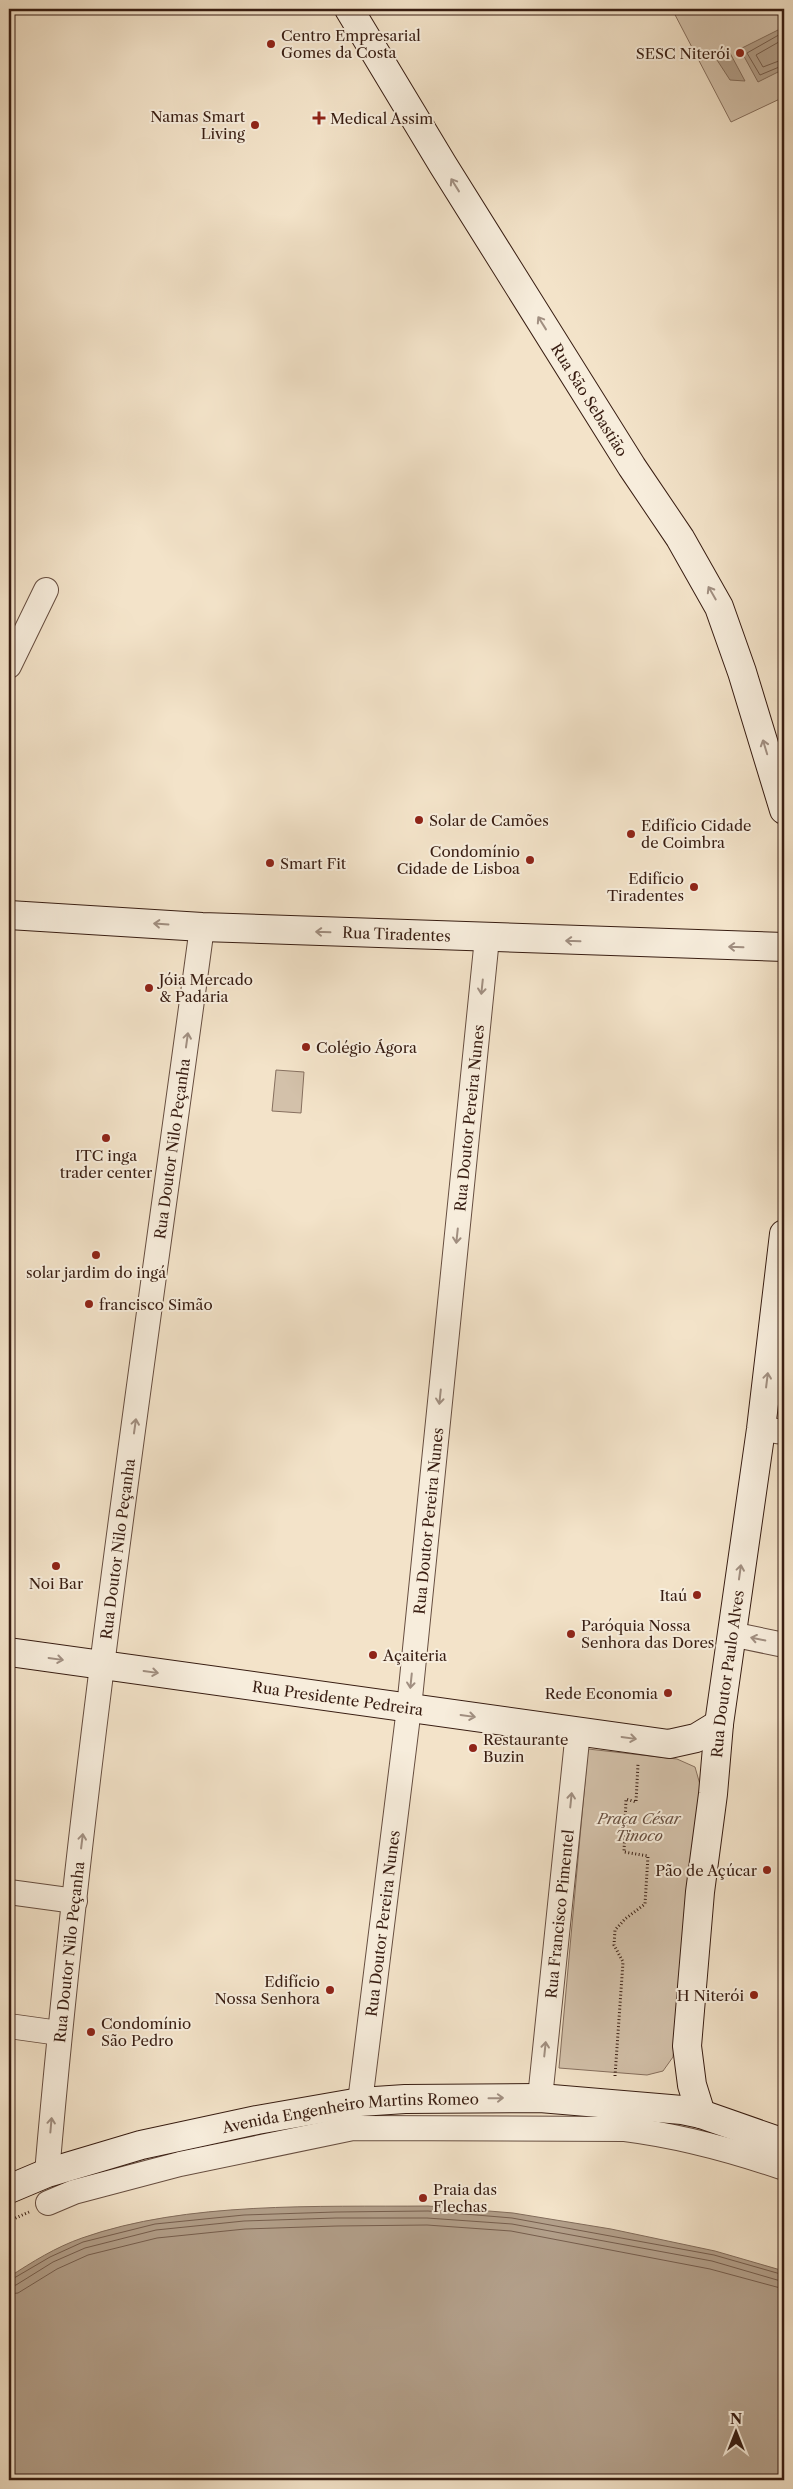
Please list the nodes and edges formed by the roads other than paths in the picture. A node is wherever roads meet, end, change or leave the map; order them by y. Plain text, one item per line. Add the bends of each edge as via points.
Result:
1 (353, 10) edge
2 (46, 590) dead end
3 (9, 666) edge
4 (784, 810) edge
5 (9, 915) edge
6 (202, 927) junction
7 (487, 938) junction
8 (784, 947) edge
9 (784, 1234) edge
10 (773, 1431) edge
11 (731, 1634) junction
12 (784, 1645) edge
13 (9, 1652) edge
14 (102, 1665) junction
15 (409, 1708) junction
16 (719, 1724) junction
17 (578, 1731) junction
18 (669, 1744) junction
19 (714, 1787) junction
20 (9, 1892) edge
21 (75, 1900) junction
22 (9, 2026) edge
23 (59, 2033) junction
24 (540, 2098) junction
25 (360, 2102) junction
26 (701, 2114) junction
27 (784, 2143) edge
28 (784, 2168) edge
29 (46, 2173) junction
30 (9, 2189) edge
31 (48, 2203) dead end

4 -> 1 main road, Rua São Sebastião via 720,607 680,538 626,459 443,165
2 - 3 street
6 -> 5 main road, Rua Tiradentes
7 -> 6 main road, Rua Tiradentes
14 -> 6 street, Rua Doutor Nilo Peçanha
8 -> 7 main road, Rua Tiradentes
7 -> 15 street, Rua Doutor Pereira Nunes
10 -> 9 main road, Rua Doutor Paulo Alves
11 -> 10 main road, Rua Doutor Paulo Alves
12 -> 11 street
11 - 16 main road, Rua Doutor Paulo Alves
13 -> 14 main road, Rua Presidente Pedreira
14 -> 15 main road, Rua Presidente Pedreira
21 -> 14 street, Rua Doutor Nilo Peçanha
15 -> 17 main road, Rua Presidente Pedreira
15 - 25 street, Rua Doutor Pereira Nunes
16 - 18 main road, Rua Presidente Pedreira via 696,1738
16 - 19 main road, Rua Doutor Paulo Alves
17 -> 18 main road, Rua Presidente Pedreira
24 -> 17 street, Rua Francisco Pimentel
18 - 19 main road, Rua Presidente Pedreira via 702,1765
19 - 26 main road, Rua Doutor Paulo Alves via 700,1892 687,2046 692,2085
20 - 21 street
21 - 23 street, Rua Doutor Nilo Peçanha
22 - 23 street
29 -> 23 street, Rua Doutor Nilo Peçanha
25 -> 24 main road, Avenida Engenheiro Martins Romeo
24 - 26 main road, Avenida Engenheiro Martins Romeo
25 - 29 main road, Avenida Engenheiro Martins Romeo via 141,2145
26 - 27 main road, Avenida Engenheiro Martins Romeo
28 - 31 street via 734,2150 625,2129 353,2128 180,2164 74,2192
29 - 30 main road, Avenida Engenheiro Martins Romeo

